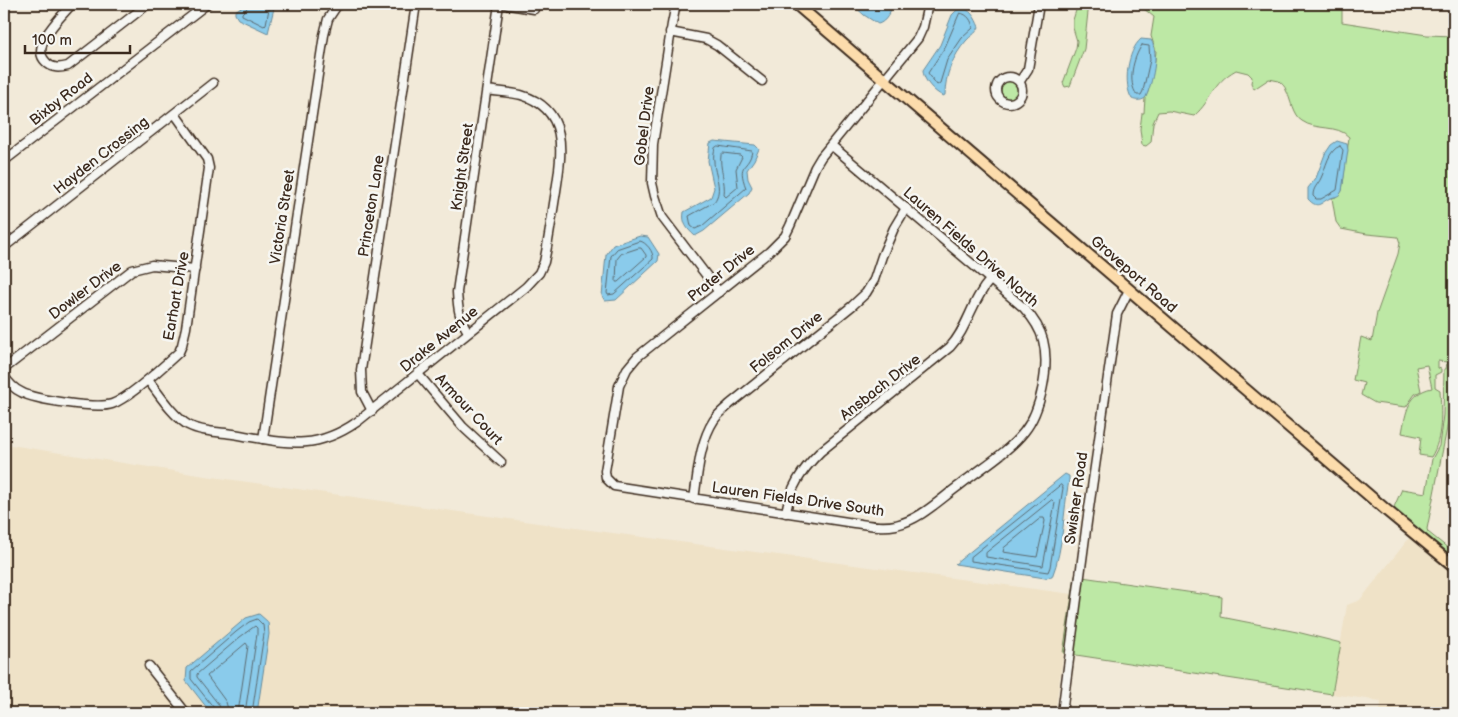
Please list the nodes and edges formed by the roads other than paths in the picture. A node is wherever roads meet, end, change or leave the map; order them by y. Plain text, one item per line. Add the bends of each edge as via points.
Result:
1 (72, 4) edge
2 (148, 4) edge
3 (207, 4) edge
4 (338, 4) edge
5 (416, 4) edge
6 (501, 4) edge
7 (676, 4) edge
8 (796, 4) edge
9 (928, 4) edge
10 (1038, 4) edge
11 (534, 8) dead end
12 (670, 32) junction
13 (884, 79) junction
14 (762, 81) dead end
15 (1020, 81) dead end
16 (213, 83) dead end
17 (487, 90) junction
18 (175, 114) junction
19 (831, 145) junction
20 (4, 161) edge
21 (906, 208) junction
22 (4, 247) edge
23 (195, 269) junction
24 (990, 280) junction
25 (1129, 290) junction
26 (719, 292) junction
27 (468, 332) junction
28 (4, 369) edge
29 (418, 374) junction
30 (4, 376) edge
31 (148, 380) junction
32 (372, 410) junction
33 (1030, 423) joint
34 (263, 439) junction
35 (501, 462) dead end
36 (617, 488) joint
37 (694, 499) junction
38 (786, 513) junction
39 (1454, 566) edge
40 (149, 666) dead end
41 (186, 713) edge
42 (1062, 713) edge

1 - 2 street via 42,43 42,58 52,67 68,66
3 - 20 street, Bixby Road
4 - 34 street, Victoria Street via 328,19 324,35
5 - 32 street, Princeton Lane via 361,370 362,392
6 - 11 street
6 - 17 street, Knight Street
7 - 12 street, Gobel Drive
8 - 13 main road, Groveport Road
9 - 13 street, Prater Drive via 918,38
10 - 15 street via 1028,69
12 - 14 street via 706,39
12 - 26 street, Gobel Drive via 653,144 653,189 662,217
13 - 19 street, Prater Drive
13 - 25 main road, Groveport Road
16 - 18 street, Hayden Crossing
17 - 27 street, Knight Street via 457,292 460,320
17 - 27 street, Drake Avenue via 521,96 545,110 560,134 561,160 546,253 539,273
18 - 22 street, Hayden Crossing
18 - 23 street, Earhart Drive via 207,159 209,168
19 - 21 street, Lauren Fields Drive North
19 - 26 street, Prater Drive via 810,175 785,236
21 - 24 street, Lauren Fields Drive North
21 - 37 street, Folsom Drive via 866,293 714,420 701,454
23 - 28 street, Dowler Drive via 152,265 132,270
23 - 31 street, Earhart Drive via 182,345 179,352
24 - 33 street, Lauren Fields Drive North via 1024,308 1043,341 1043,384
24 - 38 street, Ansbach Drive via 976,298 957,340 804,468 792,490
25 - 39 main road, Groveport Road
25 - 42 street, Swisher Road via 1117,314
26 - 36 street, Prater Drive via 637,357 627,369 619,386 605,471 608,482
27 - 29 street, Drake Avenue
29 - 32 street, Drake Avenue
29 - 35 street, Armour Court via 463,427
30 - 31 street, Earhart Drive via 18,391 32,396 99,406 116,402
31 - 34 street, Drake Avenue via 181,420 189,425
32 - 34 street, Drake Avenue via 341,433 322,440 303,443
33 - 38 street, Lauren Fields Drive South via 1009,447 910,521 878,526
36 - 37 street, Lauren Fields Drive South
37 - 38 street, Lauren Fields Drive South
40 - 41 street

